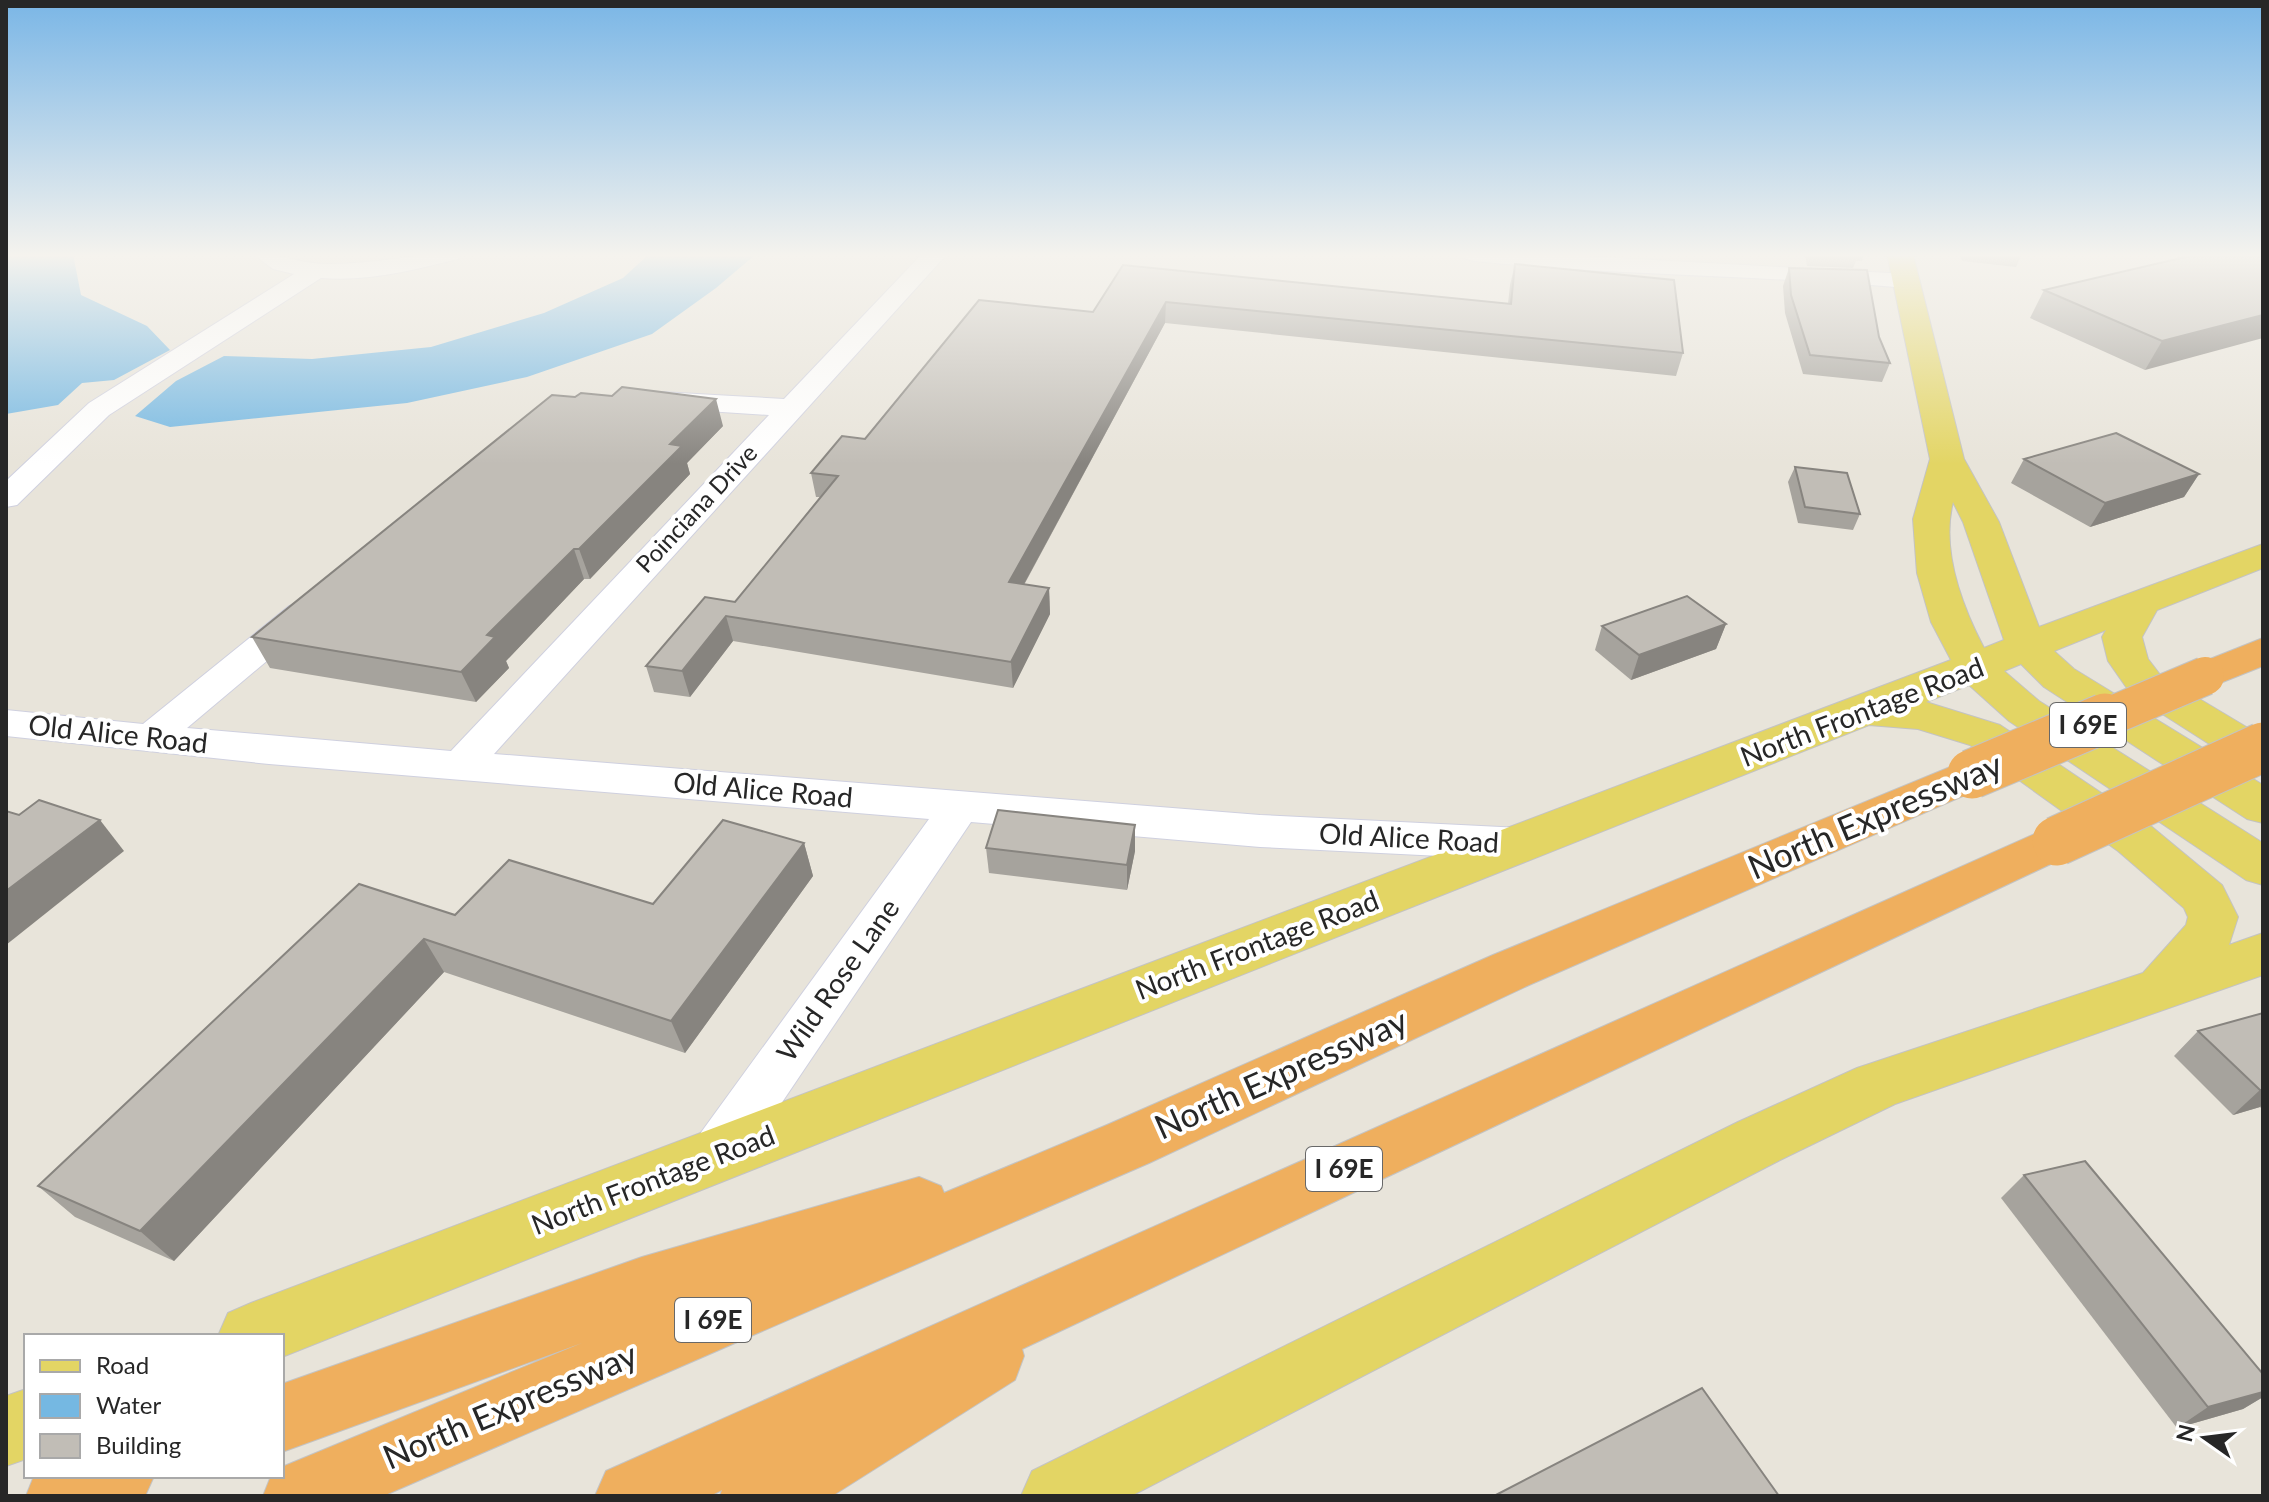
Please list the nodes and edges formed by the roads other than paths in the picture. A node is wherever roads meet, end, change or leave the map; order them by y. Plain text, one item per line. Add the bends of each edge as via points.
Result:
1 (233, 324) edge
2 (869, 324) edge
3 (1916, 324) edge
4 (627, 398) edge
5 (790, 408) junction
6 (1947, 459) junction
7 (6, 498) edge
8 (2263, 555) edge
9 (1936, 573) junction
10 (320, 598) edge
11 (2144, 600) junction
12 (2027, 648) junction
13 (2263, 651) edge
14 (1975, 668) junction
15 (1887, 701) junction
16 (6, 723) edge
17 (153, 736) junction
18 (2263, 747) edge
19 (2263, 757) edge
20 (460, 766) junction
21 (961, 805) junction
22 (2263, 807) edge
23 (1521, 844) junction
24 (2263, 867) edge
25 (2263, 954) edge
26 (2161, 990) junction
27 (1128, 1144) junction
28 (716, 1155) junction
29 (1132, 1267) junction
30 (256, 1334) edge
31 (284, 1417) edge
32 (112, 1478) edge
33 (62, 1496) edge
34 (299, 1496) edge
35 (631, 1496) edge
36 (756, 1496) edge
37 (1057, 1496) edge

1 - 7 street via 99,409
2 - 5 street, Poinciana Drive
3 - 6 main road
4 - 5 street
5 - 20 street, Poinciana Drive
6 - 9 main road via 1931,519
6 - 12 main road via 1981,522
8 - 11 main road, North Frontage Road
9 - 14 main road via 1951,622
9 - 15 main road via 1935,656
10 - 17 street
11 - 12 main road, North Frontage Road
11 - 19 main road via 2122,637 2128,661 2146,685
12 - 14 main road, North Frontage Road
12 - 22 main road via 2059,678
13 - 27 highway, North Expressway / I 69E, bridge via 1511,970
14 - 15 main road, North Frontage Road
14 - 24 main road via 2024,711
15 - 23 main road, North Frontage Road
15 - 26 main road via 1985,735 2192,884 2213,917 2210,933
16 - 17 street, Old Alice Road
17 - 20 street, Old Alice Road
18 - 29 highway, I 69E, bridge
20 - 21 street, Old Alice Road
21 - 23 street, Old Alice Road via 1260,831
21 - 28 street, Wild Rose Lane
23 - 28 main road, North Frontage Road
25 - 26 main road
26 - 37 main road via 1877,1086 1718,1161
27 - 31 highway via 642,1289
27 - 34 highway, North Expressway / I 69E
28 - 30 main road, North Frontage Road
29 - 35 highway, I 69E
29 - 36 highway via 827,1461
32 - 33 highway

